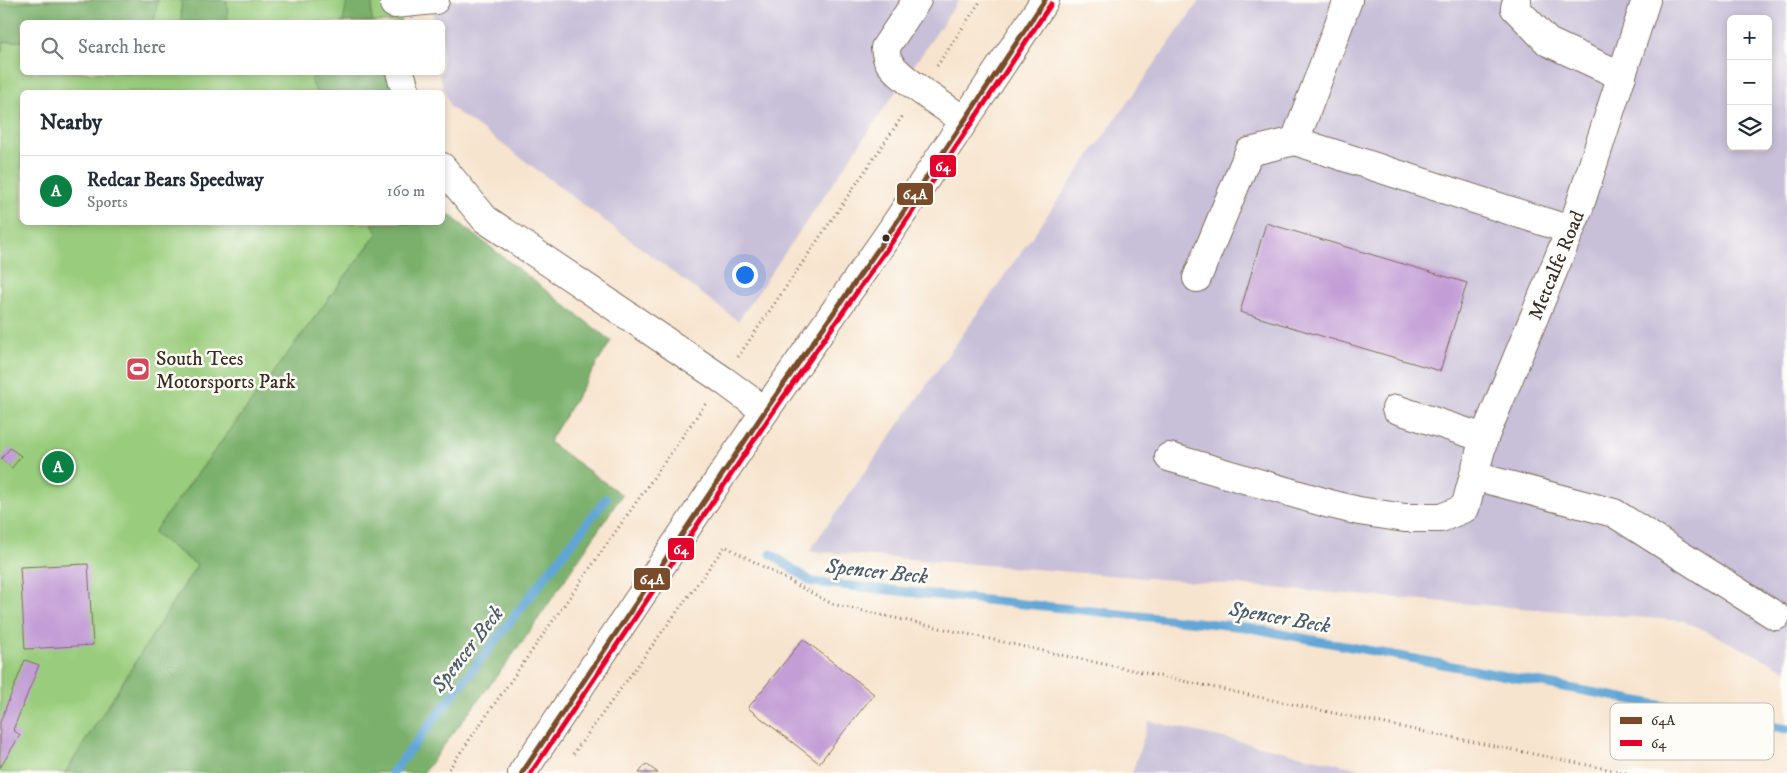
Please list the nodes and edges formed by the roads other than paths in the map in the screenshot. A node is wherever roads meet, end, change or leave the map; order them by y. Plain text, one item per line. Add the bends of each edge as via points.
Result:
1 (434, 0) edge
2 (917, 0) edge
3 (1045, 0) edge
4 (1348, 0) edge
5 (1517, 0) edge
6 (1646, 0) edge
7 (394, 9) edge
8 (401, 75) edge
9 (1622, 76) junction
10 (405, 90) edge
11 (964, 120) junction
12 (1295, 141) junction
13 (445, 171) edge
14 (1570, 230) junction
15 (1198, 278) dead end
16 (1396, 409) dead end
17 (765, 411) junction
18 (1484, 438) junction
19 (1169, 457) dead end
20 (1474, 476) junction
21 (1776, 616) dead end
22 (522, 773) edge

1 - 7 street
2 - 11 street via 885,48 888,61 920,90
3 - 11 street
4 - 12 street
5 - 9 street via 1515,8 1548,42
6 - 9 street, Metcalfe Road
8 - 10 street
9 - 14 street, Metcalfe Road
11 - 17 street
12 - 14 street
12 - 15 street via 1249,152
13 - 17 street via 485,219
14 - 18 street, Metcalfe Road
16 - 18 street
17 - 22 street
18 - 20 street, Metcalfe Road
19 - 20 street, Metcalfe Road via 1330,504 1405,518 1441,518 1465,508
20 - 21 street via 1614,513

